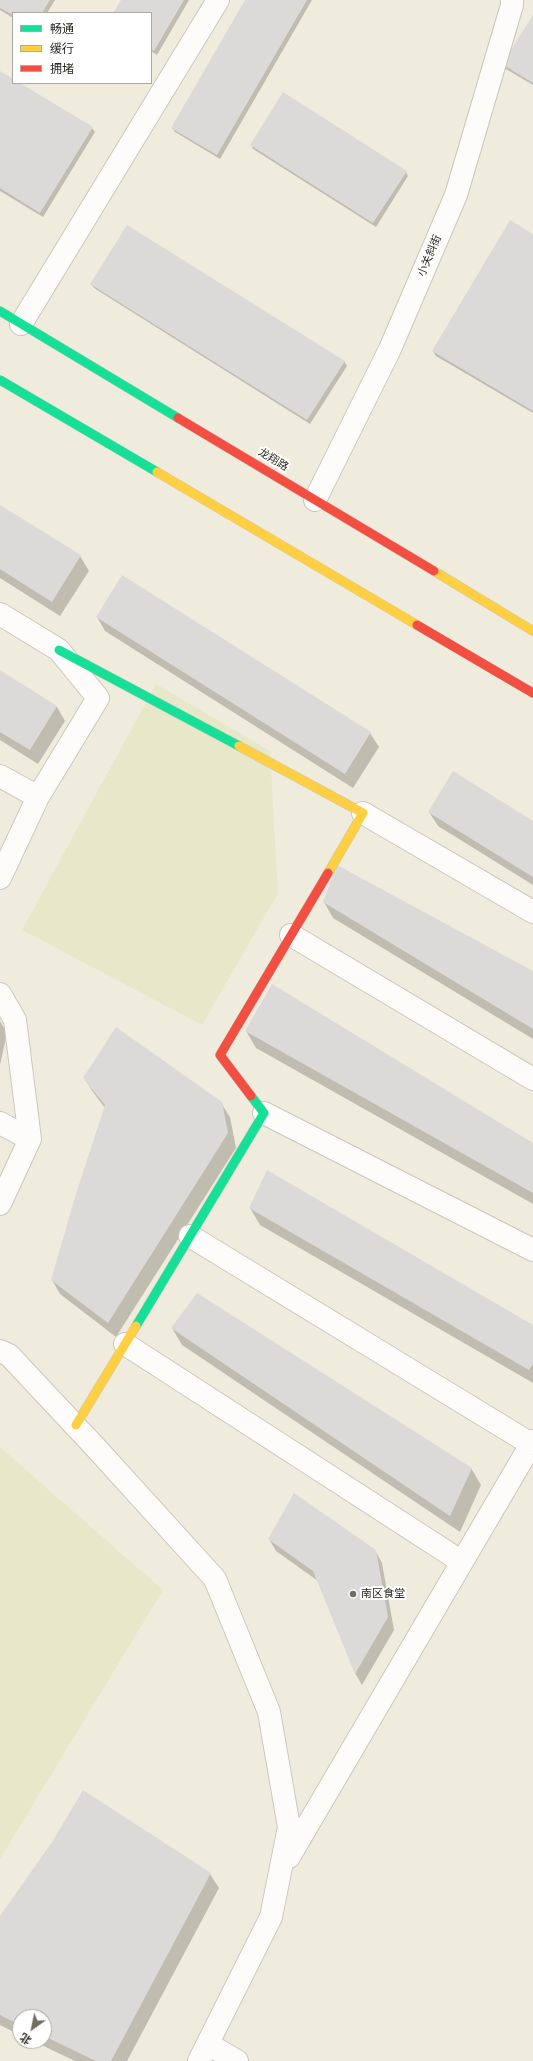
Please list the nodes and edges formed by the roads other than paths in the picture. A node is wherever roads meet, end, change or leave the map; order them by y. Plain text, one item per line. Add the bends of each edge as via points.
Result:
1 (218, 0) edge
2 (512, 0) edge
3 (0, 311) edge
4 (21, 324) junction
5 (0, 380) edge
6 (315, 500) junction
7 (0, 614) edge
8 (533, 631) edge
9 (59, 650) junction
10 (533, 693) edge
11 (0, 776) edge
12 (38, 797) junction
13 (363, 813) junction
14 (0, 878) edge
15 (533, 912) edge
16 (291, 935) junction
17 (0, 994) edge
18 (533, 1079) edge
19 (264, 1113) junction
20 (0, 1122) edge
21 (30, 1139) junction
22 (0, 1204) edge
23 (190, 1236) junction
24 (533, 1250) edge
25 (125, 1344) junction
26 (0, 1351) edge
27 (76, 1425) junction
28 (532, 1442) edge
29 (462, 1562) junction
30 (280, 1872) junction
31 (204, 2052) edge
32 (237, 2061) edge

1 - 4 street
2 - 6 street, 小关斜街 via 456,195 390,349
3 - 4 street, 龙翔路
4 - 6 street, 龙翔路
5 - 10 street
6 - 8 street, 龙翔路
7 - 9 street
9 - 12 street via 98,698
9 - 13 street
11 - 12 street
12 - 14 street
13 - 15 street
13 - 16 street
16 - 18 street
16 - 19 street via 220,1055
17 - 21 street via 16,1020
19 - 23 street
19 - 24 street
20 - 21 street
21 - 22 street
23 - 25 street
23 - 28 street
25 - 27 street
25 - 29 street
26 - 27 street via 9,1355
27 - 30 street via 215,1579 268,1712 289,1827
28 - 29 street
29 - 30 street
30 - 31 street via 271,1917
31 - 32 street

